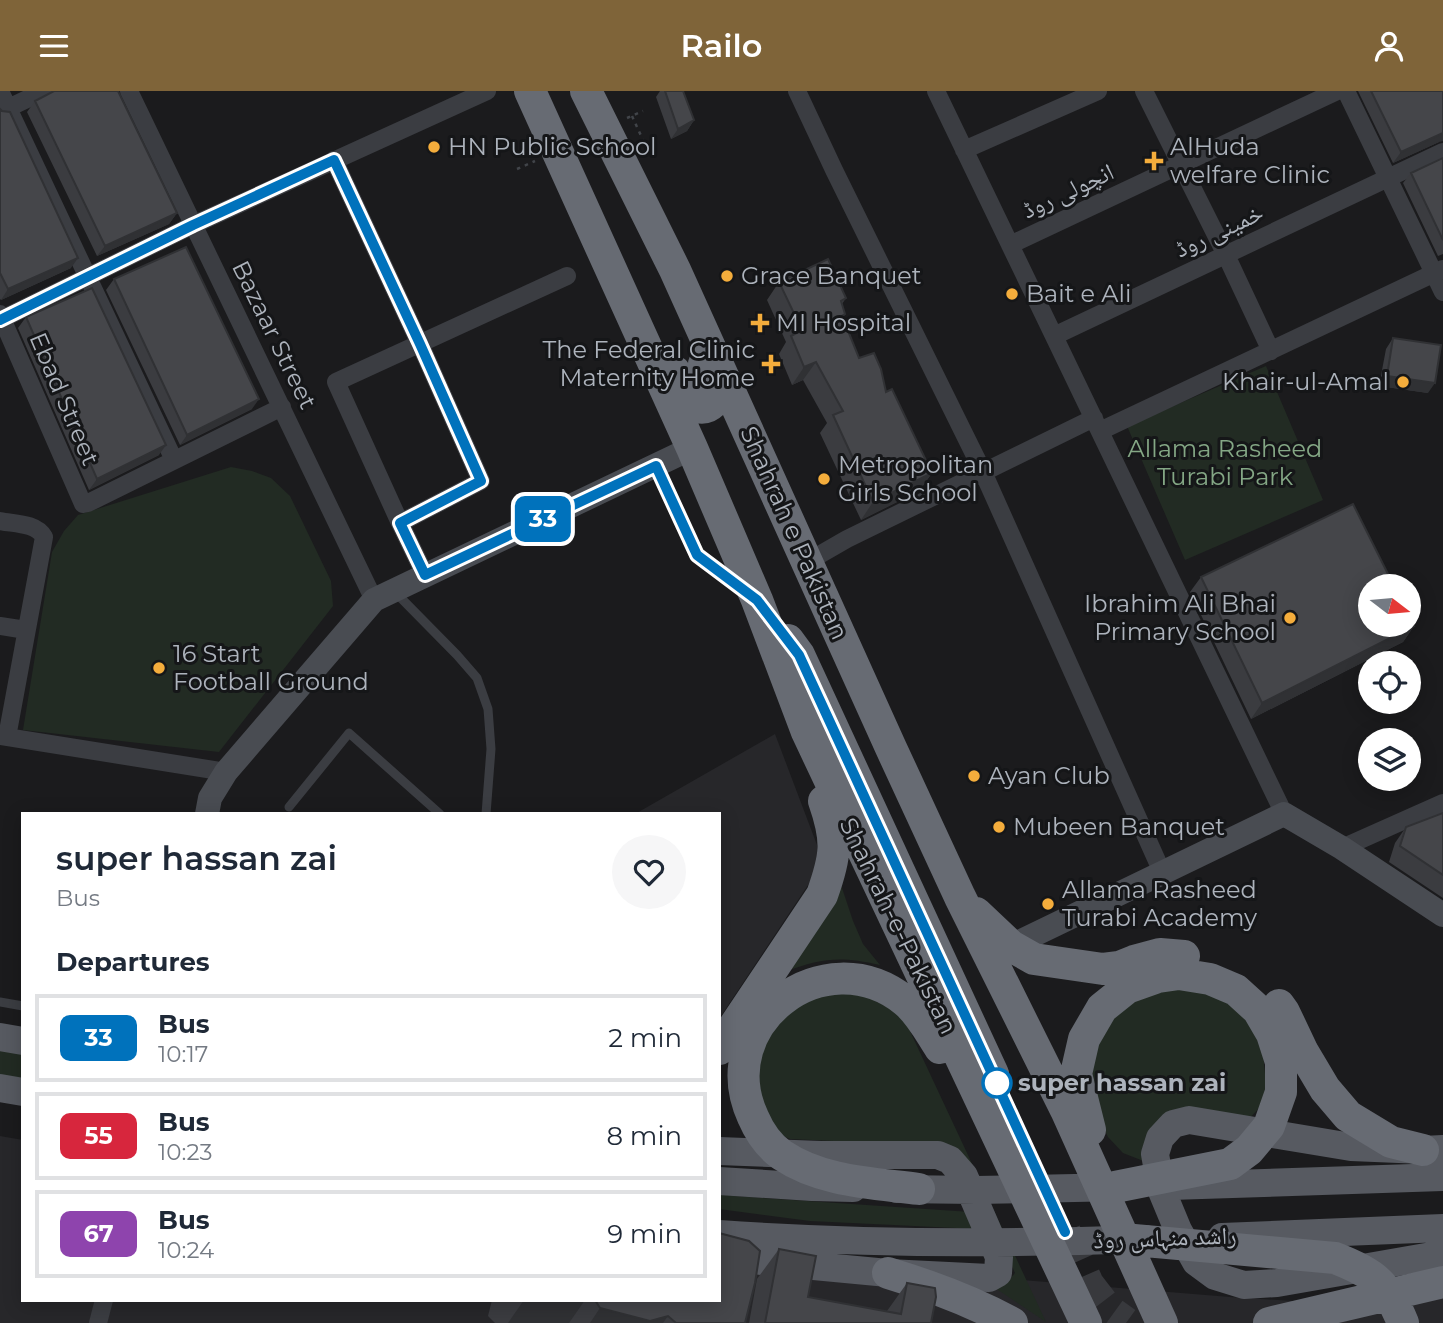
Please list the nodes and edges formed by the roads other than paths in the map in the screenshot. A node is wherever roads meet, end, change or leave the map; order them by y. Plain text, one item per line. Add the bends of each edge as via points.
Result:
1 (0, 91) edge
2 (44, 91) edge
3 (129, 91) edge
4 (487, 91) edge
5 (530, 91) edge
6 (586, 91) edge
7 (797, 91) edge
8 (936, 91) edge
9 (1098, 91) edge
10 (1144, 91) edge
11 (1337, 91) edge
12 (1346, 91) edge
13 (4, 110) edge
14 (964, 151) junction
15 (1443, 152) edge
16 (334, 160) junction
17 (1180, 165) junction
18 (1389, 179) junction
19 (193, 225) junction
20 (599, 244) junction
21 (1010, 245) junction
22 (1226, 255) junction
23 (675, 270) junction
24 (1438, 271) edge
25 (567, 276) dead end
26 (88, 277) junction
27 (1443, 292) edge
28 (1, 317) edge
29 (1054, 336) junction
30 (420, 344) junction
31 (1271, 351) junction
32 (282, 407) junction
33 (1097, 425) junction
34 (691, 448) junction
35 (174, 460) junction
36 (656, 466) junction
37 (983, 473) junction
38 (0, 521) edge
39 (400, 523) junction
40 (807, 562) junction
41 (425, 575) junction
42 (384, 595) junction
43 (757, 600) junction
44 (0, 626) edge
45 (26, 630) junction
46 (807, 732) junction
47 (4, 736) edge
48 (226, 772) junction
49 (1443, 803) edge
50 (289, 807) dead end
51 (207, 812) edge
52 (438, 812) edge
53 (486, 812) edge
54 (1284, 814) junction
55 (1342, 848) junction
56 (1162, 872) junction
57 (960, 897) junction
58 (1443, 915) edge
59 (1011, 946) junction
60 (0, 1002) edge
61 (21, 1006) edge
62 (0, 1037) edge
63 (21, 1041) edge
64 (721, 1046) edge
65 (0, 1089) edge
66 (21, 1093) edge
67 (1000, 1140) junction
68 (1433, 1150) edge
69 (721, 1151) edge
70 (1443, 1177) edge
71 (721, 1181) edge
72 (919, 1189) junction
73 (1113, 1200) junction
74 (1443, 1228) edge
75 (1065, 1232) tunnel mouth
76 (721, 1234) edge
77 (1135, 1240) junction
78 (1443, 1254) edge
79 (721, 1258) edge
80 (888, 1273) junction
81 (1443, 1282) edge
82 (103, 1302) edge
83 (1160, 1316) edge
84 (98, 1323) edge
85 (1012, 1323) edge
86 (1086, 1323) edge
87 (1269, 1323) edge
88 (1403, 1323) edge

1 - 13 street
2 - 13 street
3 - 19 street, Bazaar Street
4 - 16 street
5 - 20 highway
6 - 23 highway, Shahrah e Pakistan
7 - 37 street
8 - 14 street
9 - 14 street
10 - 17 street
11 - 17 street, انچولی روڈ
12 - 18 street
13 - 26 street
14 - 21 street
15 - 18 street, خمینی روڈ
16 - 19 street
16 - 30 street
17 - 21 street, انچولی روڈ
17 - 22 street
18 - 22 street, خمینی روڈ
18 - 24 street
19 - 26 street
19 - 32 street, Bazaar Street
20 - 23 highway via 642,302 690,402 703,408 710,406 715,391 678,305
20 - 34 highway
21 - 29 street
22 - 29 street, خمینی روڈ
22 - 31 street
23 - 40 highway, Shahrah e Pakistan
24 - 27 street
24 - 31 street
25 - 30 street
26 - 28 street
26 - 35 street
28 - 35 street, Ebad Street via 83,503
29 - 33 street
30 - 39 street via 481,481
30 - 39 street via 337,382
31 - 33 street
32 - 35 street
32 - 42 street, Bazaar Street
33 - 37 street
33 - 54 street
34 - 36 street
34 - 43 highway
36 - 41 street
36 - 43 lane via 697,555
37 - 40 street
37 - 56 street
38 - 45 street via 40,530 44,537
39 - 41 street
40 - 57 highway, Shahrah e Pakistan
41 - 42 street
42 - 48 street
42 - 53 lane via 457,655 477,678 488,709 491,749
43 - 46 highway, Shahrah-e-Pakistan
43 - 75 highway via 799,655
44 - 45 street
45 - 47 street
46 - 64 highway via 832,826 831,871 822,895
46 - 67 highway, Shahrah-e-Pakistan
47 - 48 street
48 - 51 street via 210,798
49 - 55 street
50 - 52 lane via 349,733
54 - 55 street
54 - 56 street
55 - 58 street
56 - 59 street
57 - 59 highway
57 - 73 highway
59 - 68 highway via 1034,960 1103,969 1160,954 1234,966 1265,989 1284,1012 1320,1080 1348,1116 1391,1142
60 - 61 lane
62 - 63 main road
65 - 66 main road
67 - 72 highway via 907,1002 858,979 828,979 792,991 770,1009 750,1039 743,1074 747,1104 759,1131 780,1154 808,1170
67 - 86 highway, Shahrah-e-Pakistan
68 - 78 main road via 1350,1147 1189,1120 1173,1124 1160,1138 1155,1154 1161,1189 1178,1230 1196,1262 1215,1276 1244,1285 1277,1283
69 - 80 main road via 937,1155 950,1160 964,1176 999,1257 998,1273 989,1278
70 - 73 main road
71 - 72 main road
72 - 73 main road
73 - 73 highway via 1076,1074 1084,1039 1102,1008 1127,988 1179,974 1210,979 1236,990 1258,1010 1281,1062 1281,1092 1269,1126 1230,1164
73 - 83 highway
74 - 77 main road, راشد منہاس روڈ
76 - 77 main road, راشد منہاس روڈ via 980,1243
77 - 88 highway via 1335,1258 1380,1282
79 - 80 main road via 747,1266
80 - 85 highway
81 - 87 highway
82 - 84 street

